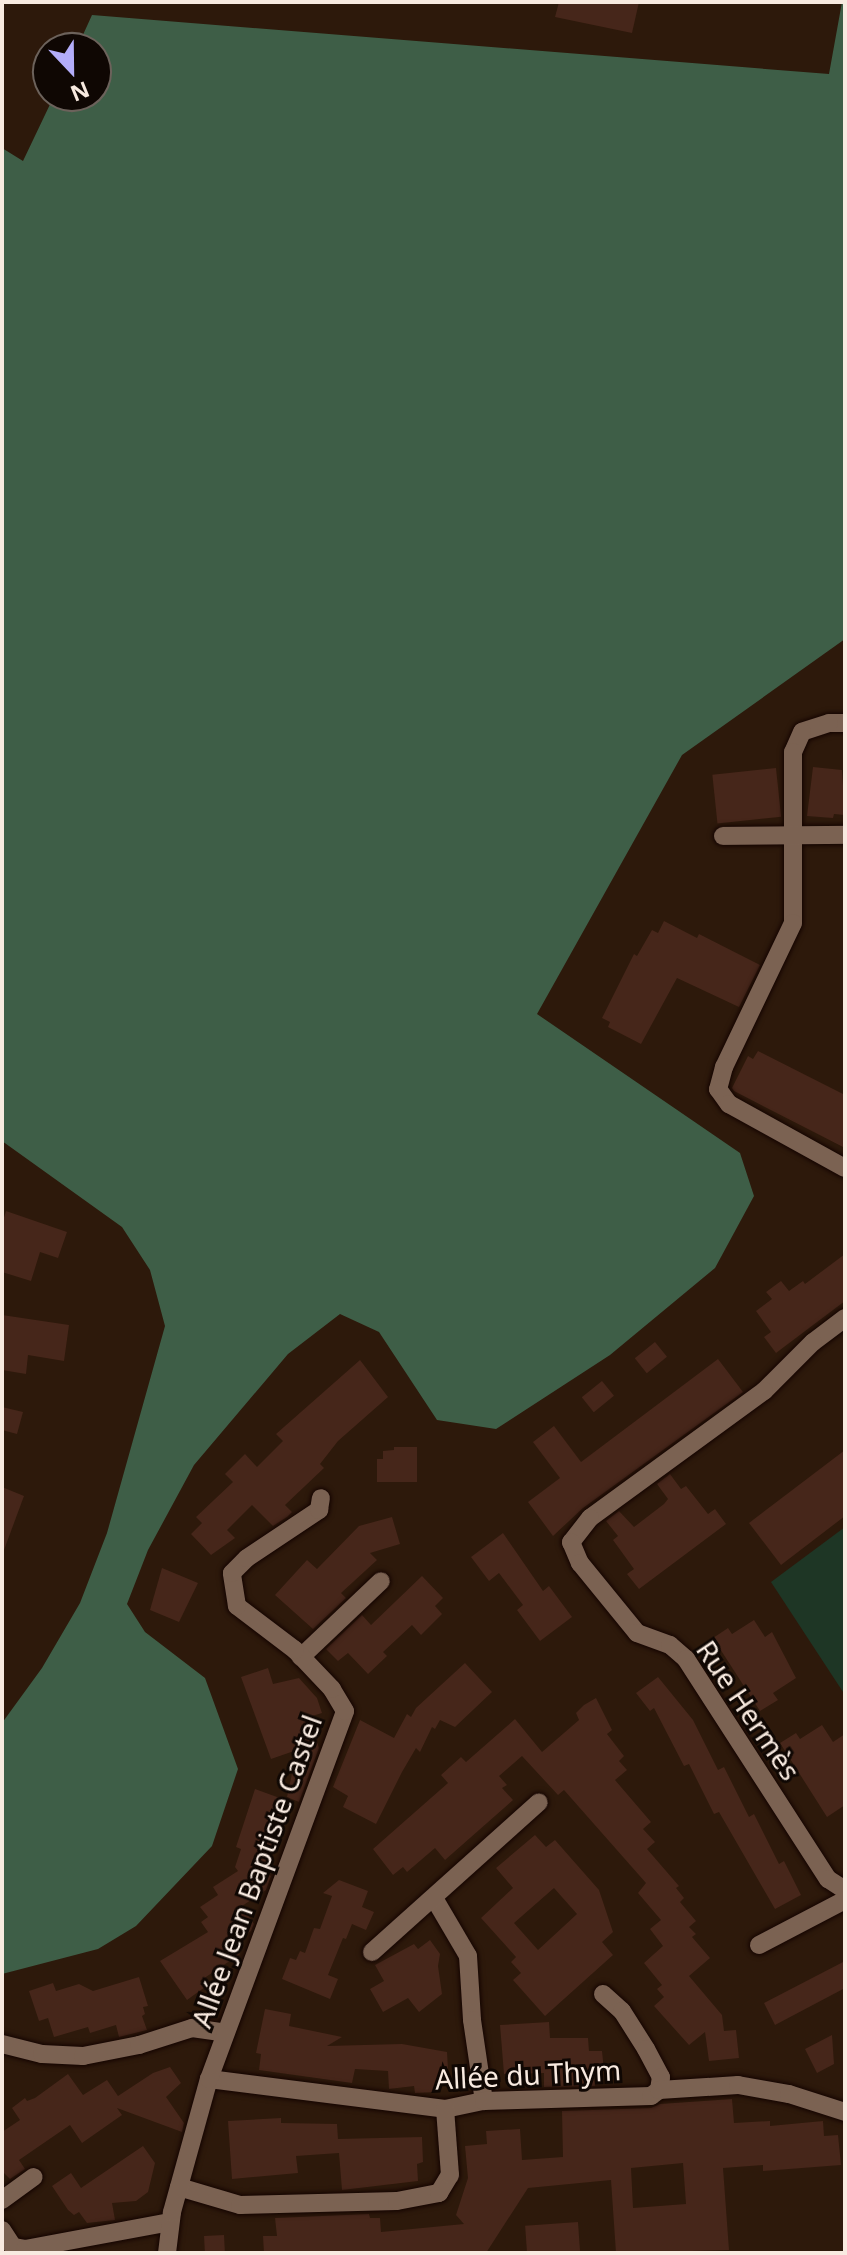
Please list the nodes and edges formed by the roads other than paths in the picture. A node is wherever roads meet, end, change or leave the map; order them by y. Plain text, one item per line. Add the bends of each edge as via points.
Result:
1 (845, 723) edge
2 (794, 833) junction
3 (845, 835) edge
4 (723, 836) dead end
5 (845, 1168) edge
6 (845, 1318) edge
7 (321, 1498) dead end
8 (381, 1581) dead end
9 (301, 1657) junction
10 (539, 1802) dead end
11 (845, 1890) edge
12 (434, 1898) junction
13 (845, 1900) edge
14 (759, 1945) dead end
15 (372, 1952) dead end
16 (603, 1994) dead end
17 (226, 2033) junction
18 (2, 2044) edge
19 (209, 2079) junction
20 (659, 2090) junction
21 (484, 2101) junction
22 (445, 2109) junction
23 (845, 2112) edge
24 (34, 2177) dead end
25 (179, 2187) junction
26 (2, 2200) edge
27 (170, 2222) junction
28 (2, 2230) edge
29 (167, 2253) edge

1 - 2 street via 802,732 793,752
2 - 3 street
2 - 4 street
2 - 5 street via 793,923 718,1089 729,1104
6 - 11 street, Rue Hermès via 764,1391 590,1518 571,1542 580,1563 637,1633 670,1645 686,1659 828,1879
7 - 9 street, Allée Jean Baptiste Castel via 319,1510 232,1573 237,1606
8 - 9 street
9 - 17 street, Allée Jean Baptiste Castel via 345,1711
10 - 12 street
12 - 15 street
12 - 21 street via 468,1956
13 - 14 street
16 - 20 street via 622,2011 646,2049 661,2077
17 - 18 street via 192,2028 83,2056 42,2054
17 - 19 street, Allée Jean Baptiste Castel
19 - 22 street, Allée du Thym
19 - 25 street, Allée Jean Baptiste Castel
20 - 21 street, Allée du Thym via 651,2096
20 - 23 street, Allée du Thym via 738,2085
21 - 22 street, Allée du Thym
22 - 25 street via 450,2175 439,2193 397,2201 240,2205
24 - 26 street
25 - 27 street, Allée Jean Baptiste Castel
27 - 28 street via 25,2249 13,2247
27 - 29 street, Allée Jean Baptiste Castel

